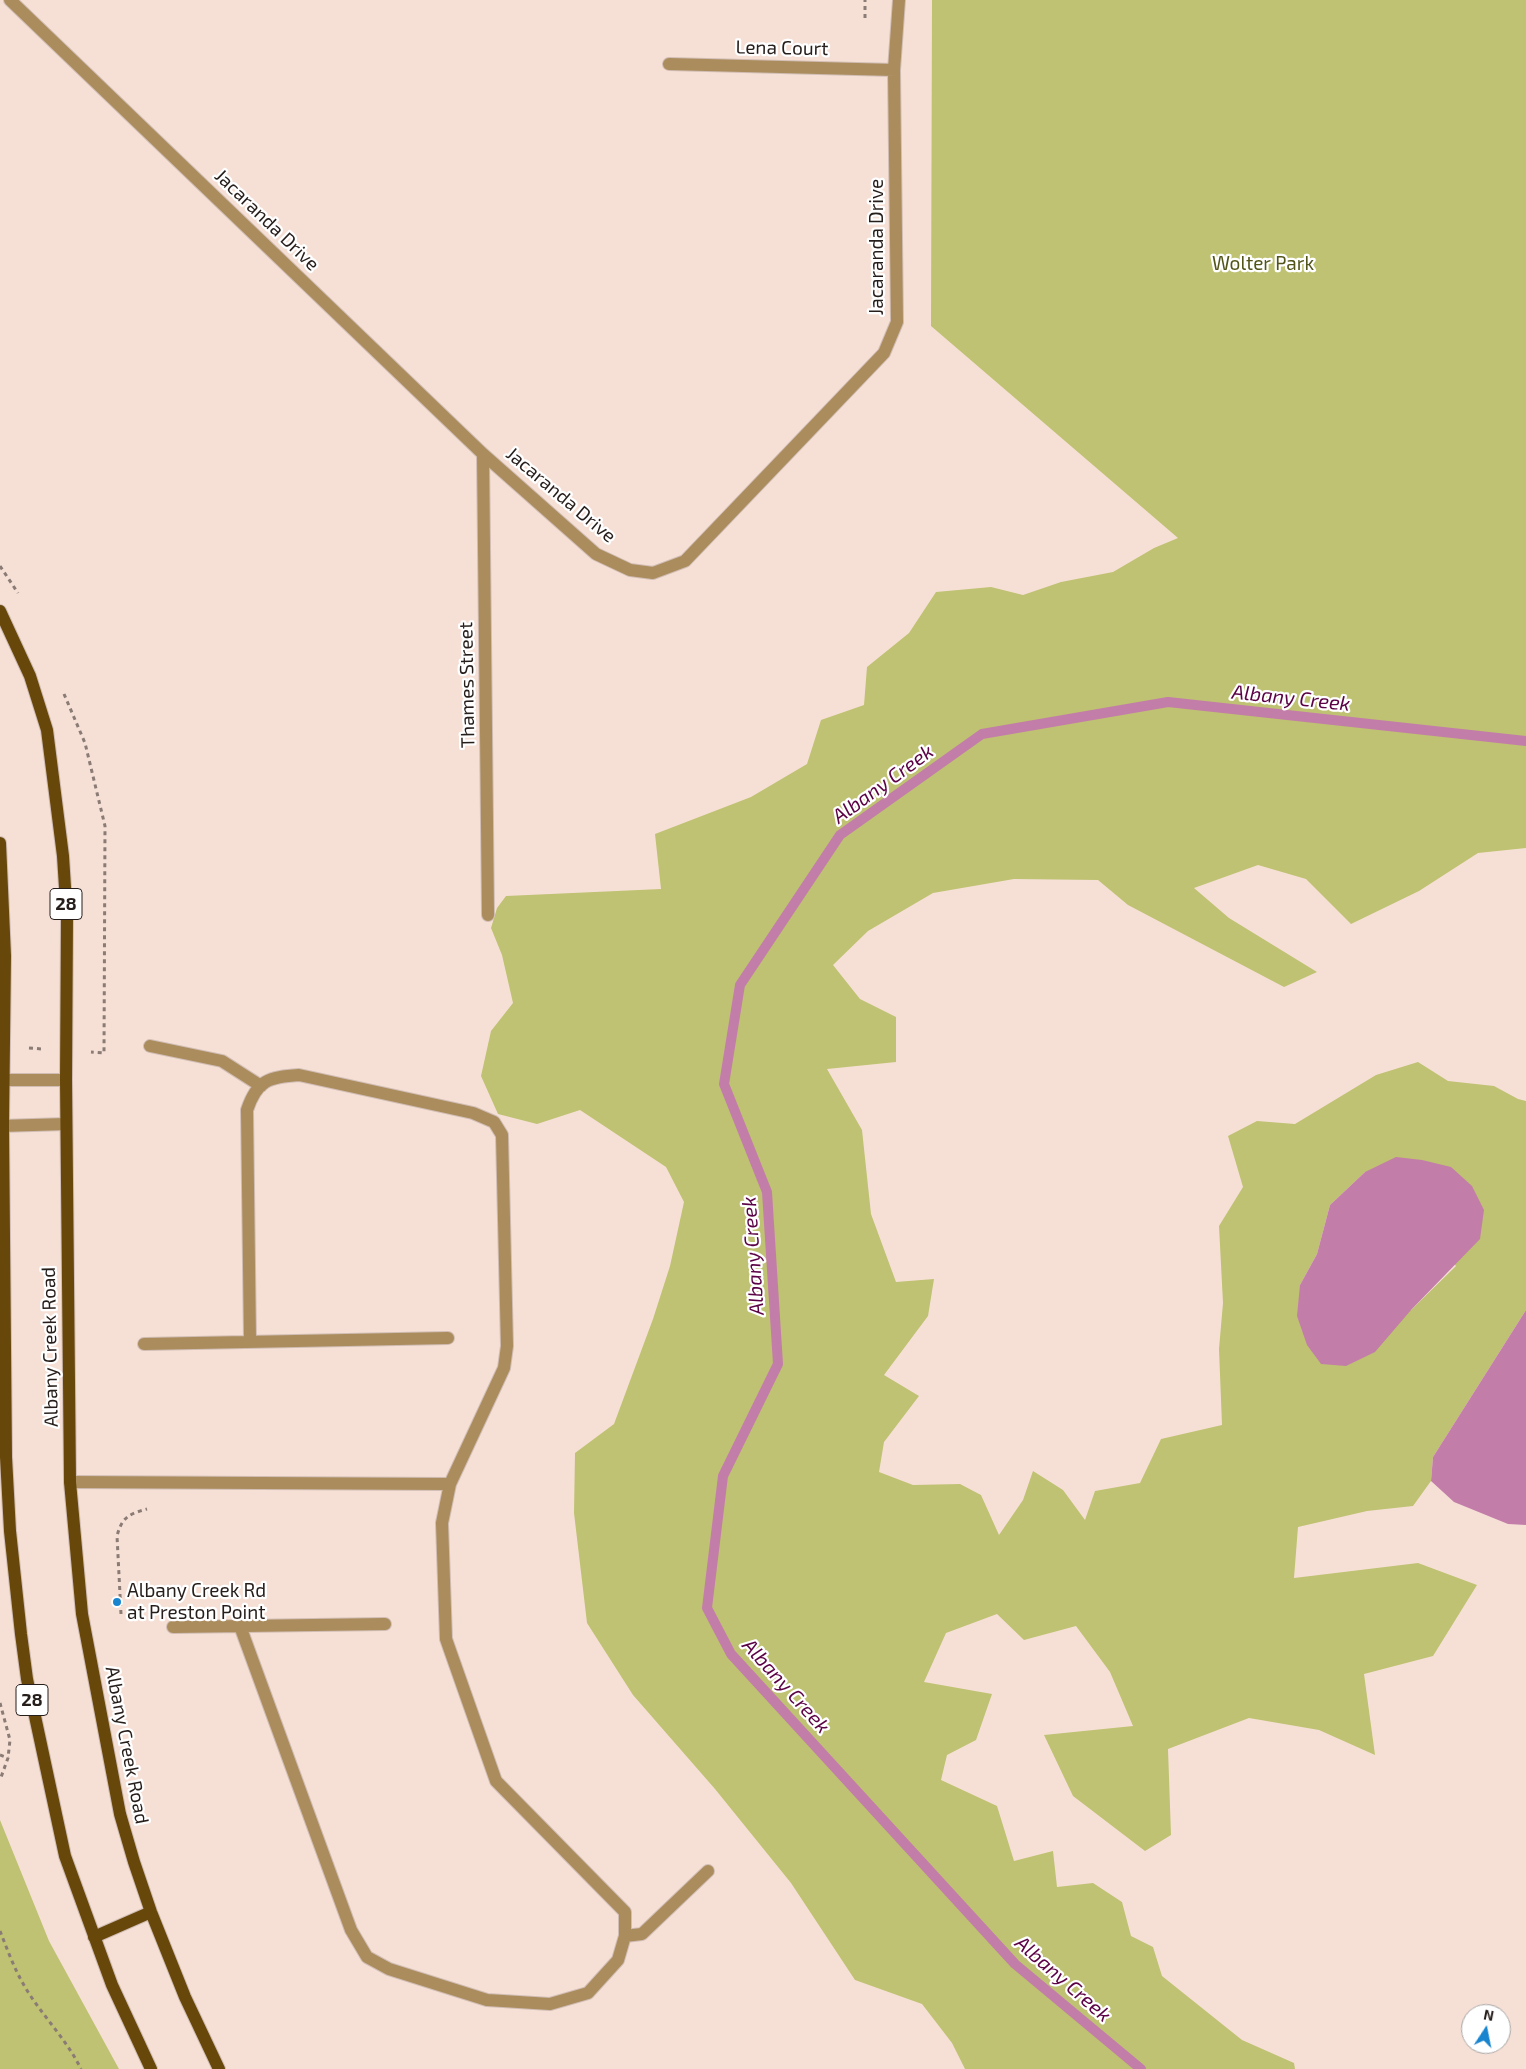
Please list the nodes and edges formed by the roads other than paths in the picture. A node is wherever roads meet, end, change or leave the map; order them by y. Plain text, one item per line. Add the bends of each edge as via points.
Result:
1 (10, 0) edge
2 (899, 0) edge
3 (669, 64) dead end
4 (894, 70) junction
5 (483, 454) junction
6 (0, 611) edge
7 (0, 843) edge
8 (488, 915) dead end
9 (150, 1046) dead end
10 (2, 1080) edge
11 (66, 1080) junction
12 (260, 1086) junction
13 (66, 1124) junction
14 (2, 1126) edge
15 (2, 1244) edge
16 (448, 1338) dead end
17 (250, 1342) junction
18 (144, 1344) dead end
19 (70, 1482) junction
20 (450, 1484) junction
21 (385, 1624) dead end
22 (174, 1626) dead end
23 (240, 1626) junction
24 (708, 1871) dead end
25 (151, 1912) junction
26 (625, 1936) junction
27 (94, 1937) junction
28 (151, 2069) edge
29 (219, 2069) edge

1 - 5 street, Jacaranda Drive
2 - 4 street, Jacaranda Drive
3 - 4 street, Lena Court
4 - 5 street, Jacaranda Drive via 897,322 884,353 685,561 653,573 630,570 596,554
5 - 8 street, Thames Street
6 - 11 main road, Albany Creek Road / 28 via 30,676 48,739 67,918
7 - 10 main road, 28 via 6,956
9 - 12 street via 222,1061
10 - 11 street
10 - 14 main road, 28
11 - 13 main road, Albany Creek Road / 28
12 - 17 street via 247,1110
12 - 20 street via 274,1077 299,1075 473,1113 494,1122 502,1136 507,1346 504,1368
13 - 14 street
13 - 19 main road, Albany Creek Road / 28
14 - 15 main road, 28
15 - 27 main road, 28 via 8,1503 21,1634 27,1679 65,1856
16 - 17 street
17 - 18 street
19 - 20 street
19 - 25 main road, Albany Creek Road / 28 via 82,1614 102,1723 120,1814
20 - 26 street via 442,1523 446,1638 496,1781 625,1912
21 - 23 street
22 - 23 street
23 - 26 street via 351,1930 367,1957 389,1969 487,2000 550,2004 588,1993 618,1960
24 - 26 street via 642,1934
25 - 27 main road
25 - 29 main road, Albany Creek Road / 28
27 - 28 main road, 28 via 112,1985

